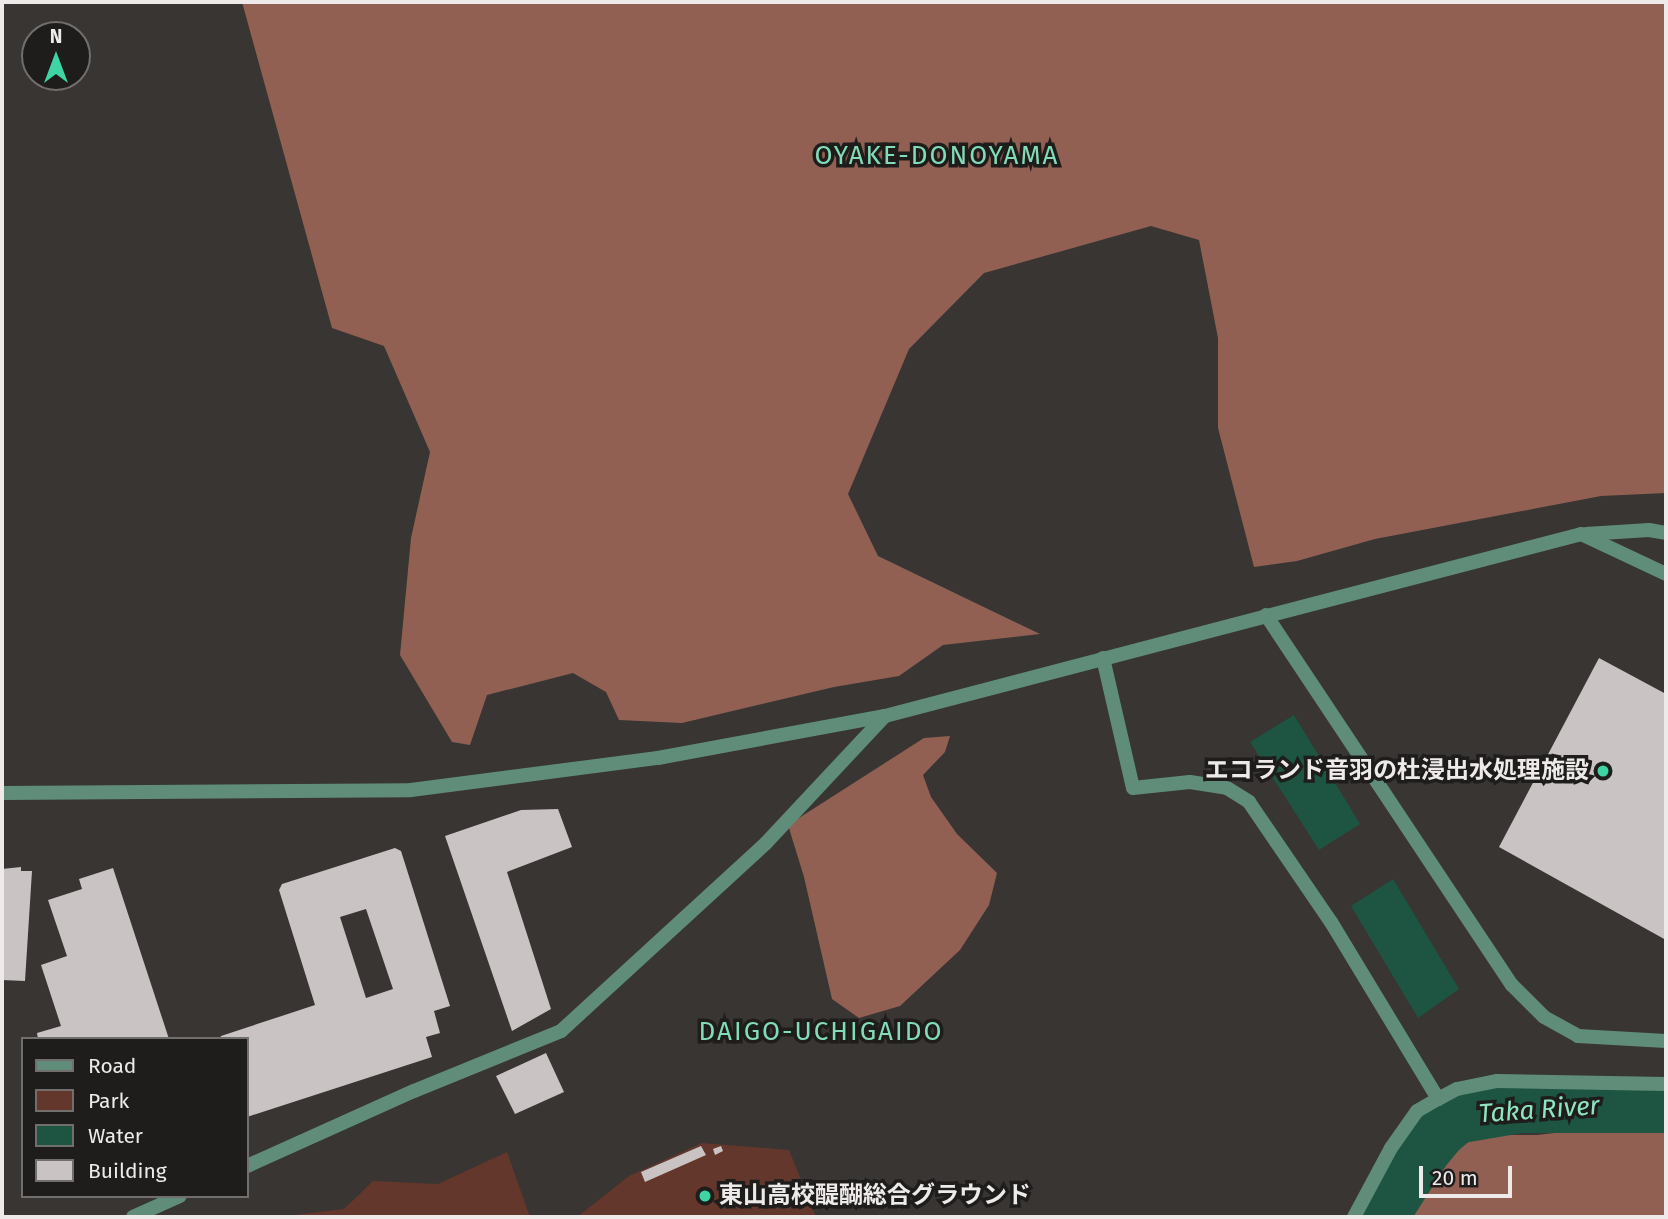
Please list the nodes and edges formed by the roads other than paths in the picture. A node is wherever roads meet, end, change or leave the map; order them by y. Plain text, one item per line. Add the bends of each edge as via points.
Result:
1 (1666, 533) edge
2 (1581, 534) junction
3 (1666, 574) edge
4 (1266, 615) junction
5 (1103, 658) junction
6 (885, 716) junction
7 (2, 793) edge
8 (1666, 1041) edge
9 (1666, 1084) edge
10 (1438, 1099) junction
11 (248, 1166) edge
12 (176, 1198) edge
13 (133, 1217) edge
14 (1354, 1217) edge

1 - 2 street
2 - 3 street
2 - 4 street
4 - 5 street
4 - 8 street via 1512,985 1544,1017 1578,1036
5 - 6 street
5 - 10 street via 1133,788 1190,782 1227,788 1249,802 1331,922
6 - 7 street via 658,758 411,790
6 - 11 street via 766,843 561,1031
9 - 10 street via 1497,1081
10 - 14 street via 1418,1111 1391,1148
12 - 13 street

